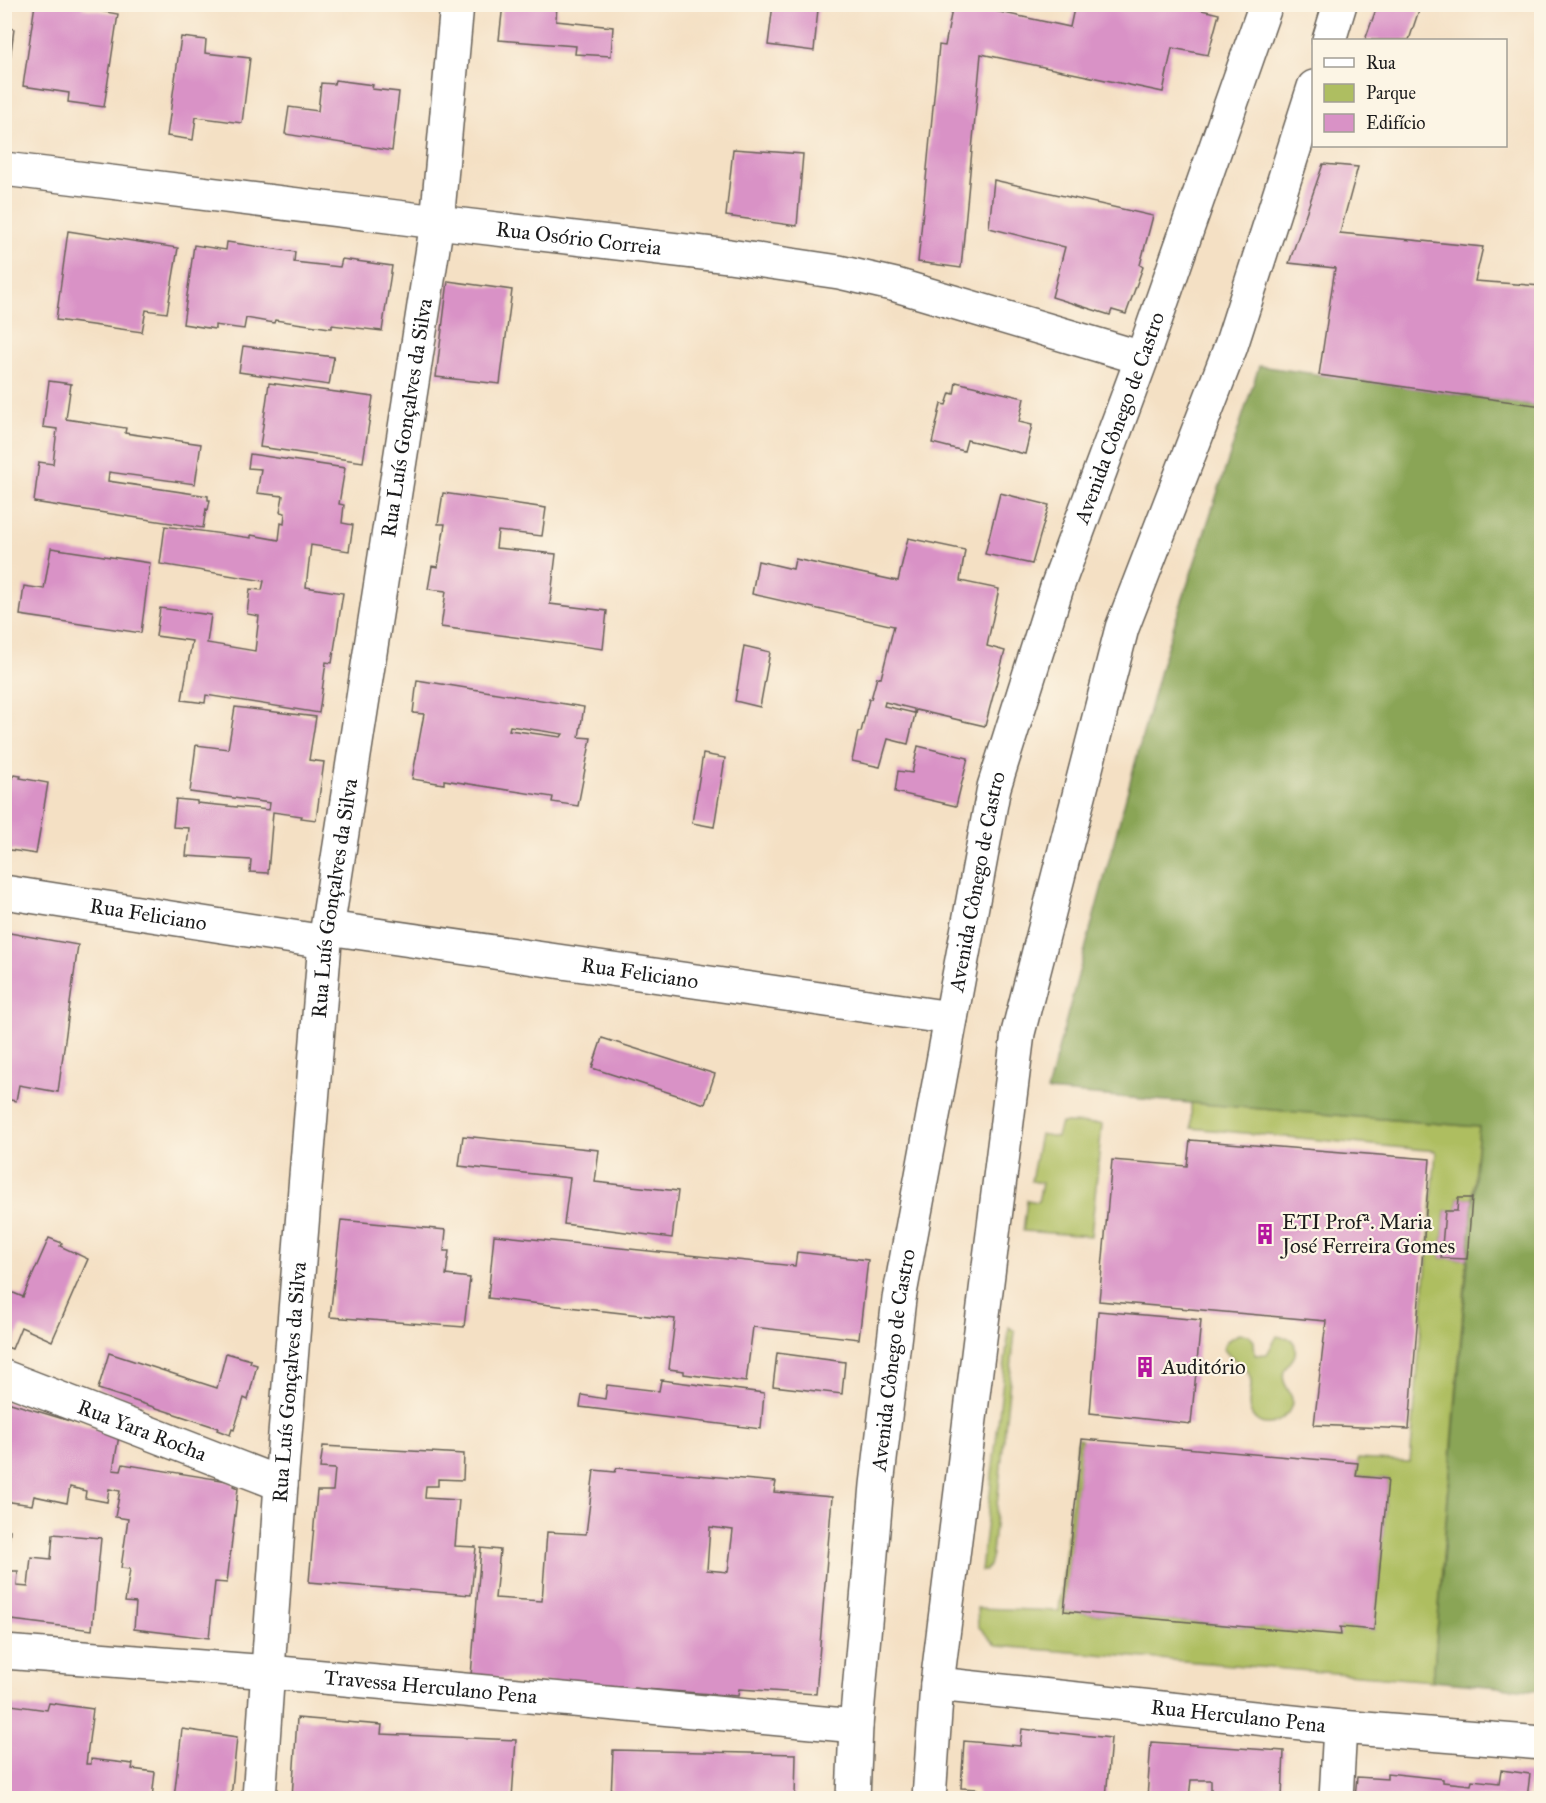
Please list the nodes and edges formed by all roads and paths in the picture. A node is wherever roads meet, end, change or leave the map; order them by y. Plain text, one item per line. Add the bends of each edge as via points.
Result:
1 (457, 4) edge
2 (1266, 4) edge
3 (1340, 4) edge
4 (1329, 39) edge
5 (1312, 93) edge
6 (4, 169) edge
7 (437, 222) junction
8 (1142, 358) junction
9 (4, 892) edge
10 (327, 935) junction
11 (951, 1018) junction
12 (4, 1377) edge
13 (281, 1484) junction
14 (4, 1653) edge
15 (269, 1672) junction
16 (937, 1684) junction
17 (856, 1726) junction
18 (1340, 1727) junction
19 (1542, 1743) edge
20 (259, 1798) edge
21 (853, 1798) edge
22 (929, 1798) edge
23 (1336, 1798) edge

1 - 7 street, Rua Luís Gonçalves da Silva
2 - 8 street, Avenida Cônego de Castro
3 - 4 street
5 - 16 street via 1231,346 1122,628 1018,1033
6 - 7 street, Rua Osório Correia
7 - 8 street, Rua Osório Correia via 839,272 896,285
7 - 10 street, Rua Luís Gonçalves da Silva
8 - 11 street, Avenida Cônego de Castro via 1057,587 994,787
9 - 10 street, Rua Feliciano
10 - 11 street, Rua Feliciano
10 - 13 street, Rua Luís Gonçalves da Silva
11 - 17 street, Avenida Cônego de Castro via 899,1299 877,1485
12 - 13 street, Rua Yara Rocha
13 - 15 street, Rua Luís Gonçalves da Silva
14 - 15 street, Travessa Herculano Pena
15 - 17 street, Travessa Herculano Pena
15 - 20 street, Rua Luís Gonçalves da Silva
16 - 18 street, Rua Herculano Pena
16 - 22 street
17 - 21 street, Avenida Cônego de Castro
18 - 19 street, Rua Herculano Pena
18 - 23 street

